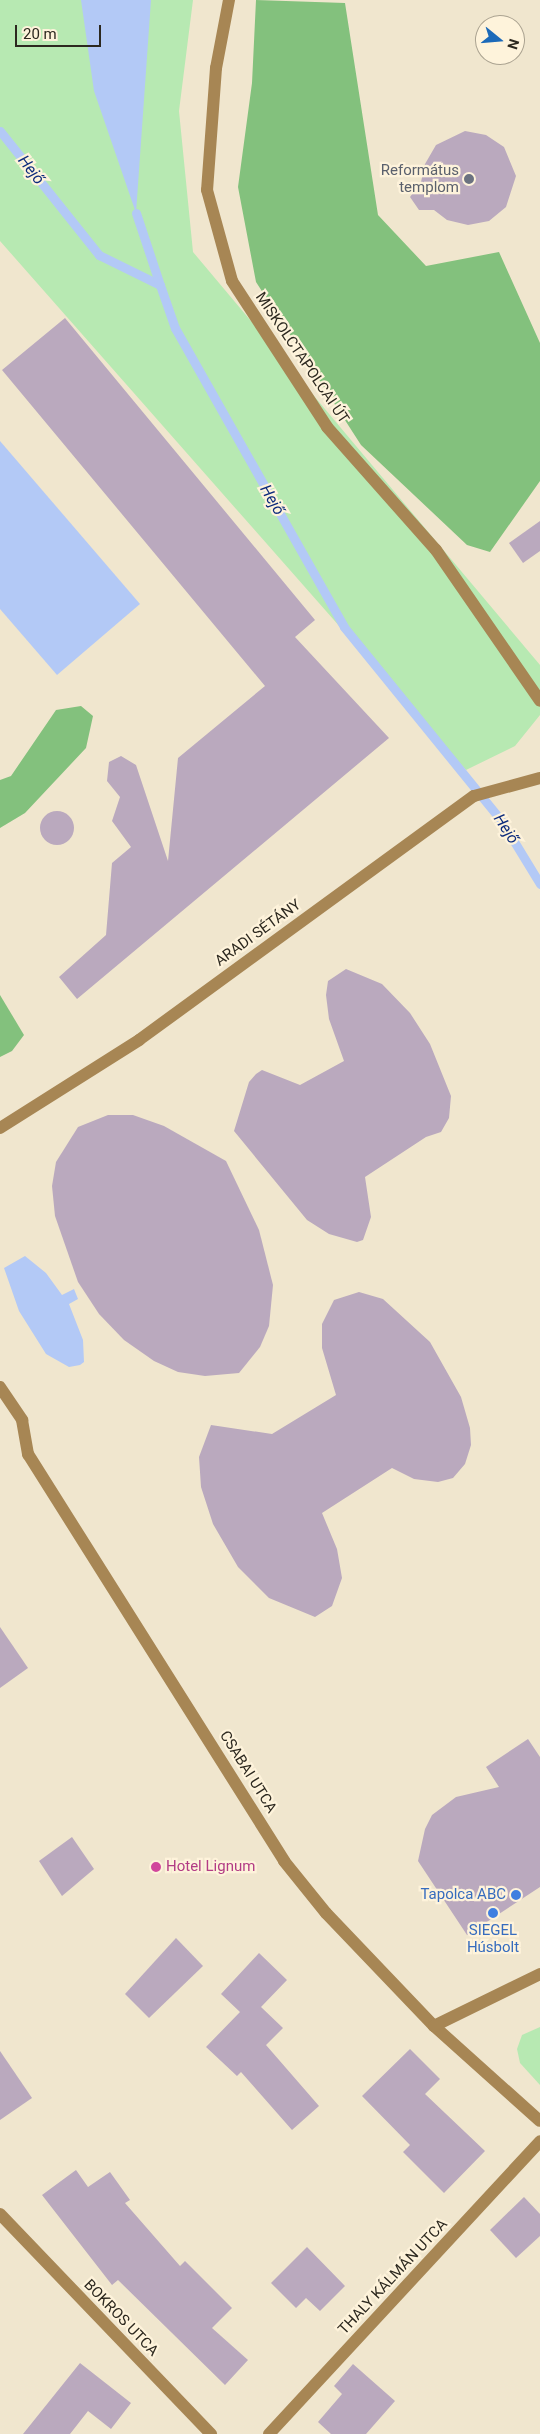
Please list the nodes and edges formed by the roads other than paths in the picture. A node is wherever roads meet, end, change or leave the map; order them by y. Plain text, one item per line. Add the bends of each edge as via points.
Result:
1 (229, 0) edge
2 (540, 701) edge
3 (540, 778) edge
4 (0, 1128) edge
5 (0, 1387) edge
6 (540, 1974) edge
7 (434, 2026) junction
8 (540, 2121) edge
9 (540, 2141) edge
10 (0, 2214) edge
11 (4, 2227) edge
12 (211, 2434) edge
13 (269, 2434) edge

1 - 2 street, MISKOLCTAPOLCAI ÚT via 216,68 207,190 232,281 327,427 436,550
3 - 4 street, ARADI SÉTÁNY via 474,796 139,1040
5 - 7 street, CSABAI UTCA via 22,1420 28,1454 284,1860 326,1913
6 - 7 street
7 - 8 street, CSABAI UTCA
9 - 13 street, THALY KÁLMÁN UTCA
10 - 11 street, BOKROS UTCA
11 - 12 street, BOKROS UTCA

